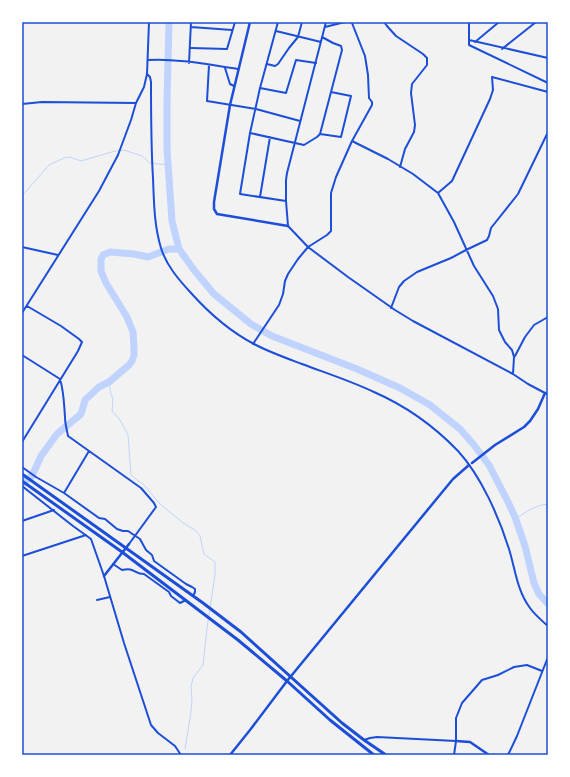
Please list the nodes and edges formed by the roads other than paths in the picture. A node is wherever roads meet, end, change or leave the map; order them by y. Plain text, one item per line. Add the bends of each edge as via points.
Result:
1 (149, 22) edge
2 (191, 22) edge
3 (235, 22) edge
4 (250, 22) edge
5 (278, 22) edge
6 (302, 22) edge
7 (326, 22) edge
8 (346, 22) edge
9 (353, 22) edge
10 (384, 22) edge
11 (469, 22) edge
12 (499, 22) edge
13 (536, 22) edge
14 (191, 27) junction
15 (325, 27) junction
16 (232, 30) junction
17 (276, 31) junction
18 (298, 37) junction
19 (322, 37) junction
20 (469, 40) junction
21 (321, 42) junction
22 (475, 42) junction
23 (191, 48) junction
24 (502, 48) junction
25 (548, 58) edge
26 (148, 60) junction
27 (189, 62) junction
28 (316, 63) junction
29 (267, 64) junction
30 (209, 65) junction
31 (225, 68) junction
32 (238, 69) junction
33 (147, 74) junction
34 (548, 83) edge
35 (234, 86) junction
36 (260, 88) junction
37 (331, 92) junction
38 (548, 92) edge
39 (136, 103) junction
40 (22, 104) edge
41 (230, 105) junction
42 (256, 109) junction
43 (300, 121) junction
44 (548, 132) edge
45 (250, 134) junction
46 (320, 134) junction
47 (270, 137) junction
48 (352, 141) junction
49 (294, 143) junction
50 (400, 167) junction
51 (438, 193) junction
52 (260, 197) junction
53 (286, 201) junction
54 (288, 226) junction
55 (22, 247) edge
56 (308, 247) junction
57 (466, 250) junction
58 (58, 255) junction
59 (27, 306) junction
60 (391, 308) junction
61 (22, 313) edge
62 (548, 317) edge
63 (254, 343) junction
64 (22, 355) edge
65 (514, 358) junction
66 (513, 374) junction
67 (60, 380) junction
68 (547, 394) edge
69 (22, 442) edge
70 (89, 451) junction
71 (470, 464) junction
72 (22, 467) edge
73 (22, 474) edge
74 (22, 481) edge
75 (22, 486) edge
76 (28, 488) junction
77 (64, 493) junction
78 (54, 510) junction
79 (22, 521) edge
80 (86, 535) junction
81 (135, 536) junction
82 (128, 544) joint
83 (126, 548) junction
84 (122, 552) junction
85 (22, 556) edge
86 (114, 564) junction
87 (104, 576) junction
88 (193, 596) junction
89 (110, 597) junction
90 (97, 600) dead end
91 (186, 600) junction
92 (548, 626) edge
93 (548, 657) edge
94 (542, 671) junction
95 (291, 677) junction
96 (287, 681) junction
97 (364, 740) junction
98 (456, 741) junction
99 (181, 755) edge
100 (230, 755) edge
101 (374, 755) edge
102 (386, 755) edge
103 (454, 755) edge
104 (489, 755) edge
105 (508, 755) edge

1 - 26 street
2 - 14 street
3 - 16 street
4 - 32 street
5 - 17 street
6 - 18 street
7 - 15 street
8 - 15 street
9 - 48 street via 365,56 369,98 372,102
10 - 50 street via 396,36 427,58 427,65 412,84 414,132 405,149
11 - 20 street
12 - 22 street
13 - 24 street
14 - 16 street
14 - 23 street
15 - 19 street
16 - 23 street via 227,49
17 - 18 street
17 - 29 street
18 - 21 street
18 - 29 street via 278,64
19 - 21 street
19 - 37 street via 341,46 342,50
20 - 22 street
20 - 34 street via 469,44
21 - 28 street
22 - 24 street
23 - 27 street
24 - 25 street
26 - 27 street
26 - 33 street
27 - 30 street
28 - 36 street via 296,60 286,93
28 - 43 street
29 - 36 street
30 - 31 street
30 - 41 street via 207,101
31 - 32 street
31 - 35 street via 230,84
32 - 35 street
33 - 39 street
33 - 63 street via 151,82 154,216 165,258 180,282 213,315
35 - 41 street
36 - 42 street
37 - 46 street
37 - 46 street via 351,96 341,137
38 - 51 street via 492,77 493,90 490,99 452,181
39 - 40 street
39 - 58 street via 118,155 99,191
41 - 42 street
41 - 54 street via 214,208 217,214
42 - 43 street
42 - 45 street
43 - 49 street
44 - 57 street via 518,194 491,228 487,240
45 - 47 street
45 - 52 street via 240,194
46 - 49 street via 304,145
47 - 49 street
47 - 52 street
48 - 50 street
48 - 56 street via 331,193 330,231
49 - 53 street via 286,180
50 - 51 street
51 - 57 street
52 - 53 street
53 - 54 street
54 - 56 street
55 - 58 street
56 - 60 street
56 - 63 street via 288,274 279,305
57 - 60 street via 416,272 404,281
57 - 65 street via 493,296 498,309 499,330 512,350
58 - 59 street
59 - 61 street
59 - 67 street via 62,326 82,342
60 - 66 street
62 - 65 street via 534,325
63 - 71 street via 390,400 431,426
64 - 67 street
65 - 66 street
66 - 68 street
67 - 69 street
67 - 70 street via 68,436
68 - 71 street via 524,427
70 - 77 street
70 - 81 street via 141,488 154,503 156,507
71 - 92 street via 498,520 509,548 522,596
71 - 95 street via 453,479
72 - 77 street
73 - 83 main road
74 - 76 main road
75 - 76 street
76 - 78 street
76 - 84 main road
77 - 81 street via 117,529 128,531
78 - 79 street
78 - 80 street
80 - 85 street
80 - 87 street via 91,539
81 - 82 street
81 - 88 street via 140,539 154,561 195,589
82 - 83 street
83 - 84 street
83 - 88 main road
84 - 86 street
84 - 91 main road
86 - 87 street
86 - 91 street via 122,570 128,569 144,574 180,603
87 - 89 street
88 - 95 main road via 241,632
89 - 90 street
89 - 99 street via 151,725 175,746
91 - 96 main road
93 - 94 street
94 - 98 street via 527,665 514,667 482,680 462,703 456,718
94 - 105 street
95 - 96 street
95 - 97 main road
96 - 100 street
96 - 101 main road
97 - 98 street via 377,737
97 - 102 main road
98 - 103 street
98 - 104 street via 470,742

